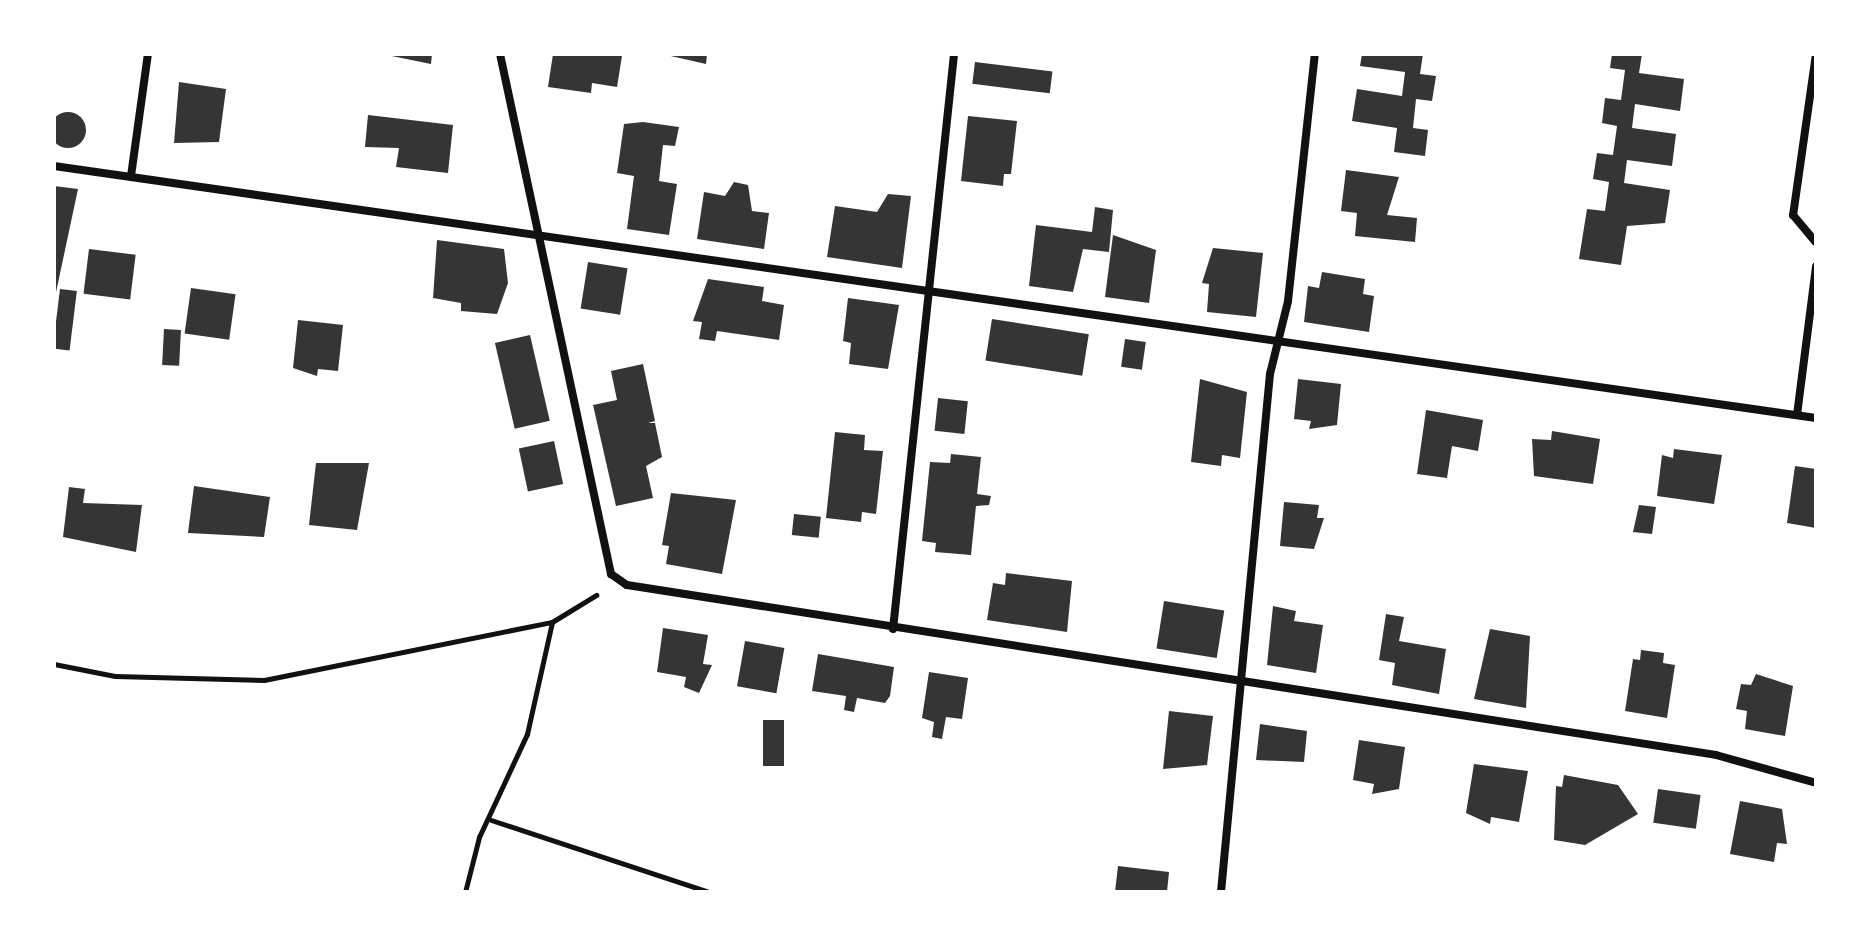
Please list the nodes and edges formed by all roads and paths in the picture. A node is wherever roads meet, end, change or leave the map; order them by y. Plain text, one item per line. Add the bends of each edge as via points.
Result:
1 (148, 54) edge
2 (500, 54) edge
3 (954, 54) edge
4 (1315, 54) edge
5 (1816, 54) edge
6 (54, 166) edge
7 (131, 176) junction
8 (539, 236) junction
9 (1816, 242) edge
10 (1816, 266) edge
11 (928, 289) junction
12 (1280, 339) junction
13 (1797, 415) junction
14 (1816, 418) edge
15 (596, 595) dead end
16 (552, 622) junction
17 (893, 629) junction
18 (54, 664) edge
19 (1239, 680) junction
20 (1816, 783) edge
21 (491, 820) junction
22 (465, 892) edge
23 (709, 892) edge
24 (1221, 892) edge

1 - 7 street
2 - 8 street
3 - 11 street
4 - 12 street
5 - 9 street via 1793,215
6 - 7 street
7 - 8 street
8 - 11 street
8 - 17 street via 611,574 627,585
10 - 13 street
11 - 12 street
11 - 17 street
12 - 13 street
12 - 19 street via 1270,374
13 - 14 street
15 - 16 path
16 - 18 path via 264,680 115,676
16 - 21 path via 527,734
17 - 19 street
19 - 20 street via 1716,755
19 - 24 street via 1242,724
21 - 22 path
21 - 23 path

